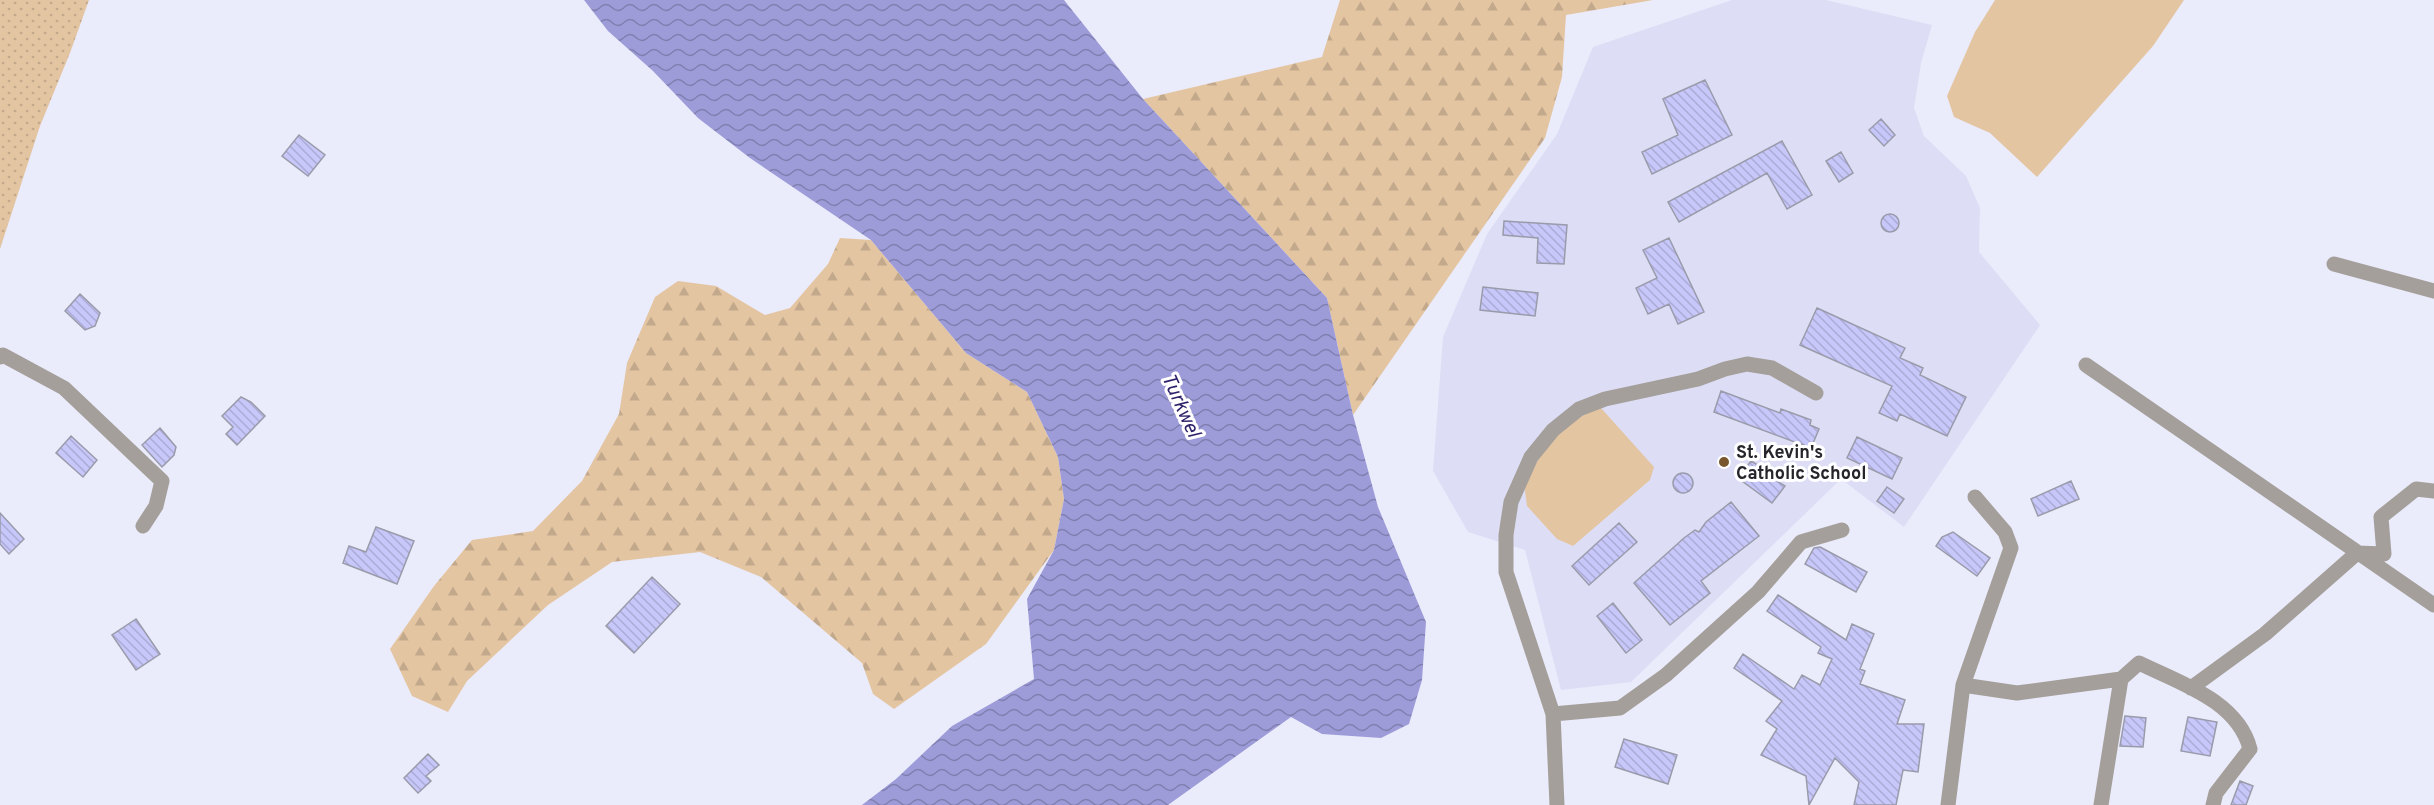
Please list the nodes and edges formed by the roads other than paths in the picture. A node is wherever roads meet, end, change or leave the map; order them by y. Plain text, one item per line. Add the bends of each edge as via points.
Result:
1 (2334, 264) dead end
2 (2434, 291) edge
3 (0, 357) edge
4 (2086, 366) dead end
5 (1816, 393) dead end
6 (2434, 491) edge
7 (1975, 497) dead end
8 (143, 526) dead end
9 (1842, 530) dead end
10 (2357, 553) junction
11 (2434, 605) edge
12 (2121, 679) junction
13 (1963, 685) junction
14 (2191, 688) junction
15 (1553, 714) junction
16 (1557, 805) edge
17 (1948, 805) edge
18 (2102, 805) edge
19 (2212, 805) edge

1 - 2 street
3 - 8 street via 64,388 162,481 156,506
4 - 10 street
5 - 15 street via 1772,368 1747,364 1579,409 1539,444 1511,502 1506,572
6 - 10 street via 2416,489 2381,517 2384,554
7 - 13 street via 2005,532 2011,548
9 - 15 street via 1801,543 1758,592 1666,675 1620,708
10 - 11 street
10 - 14 street via 2265,634
12 - 13 street via 2017,693
12 - 14 street via 2139,663
12 - 18 street
13 - 17 street
14 - 19 street via 2231,715 2246,735 2250,749 2216,793
15 - 16 street

